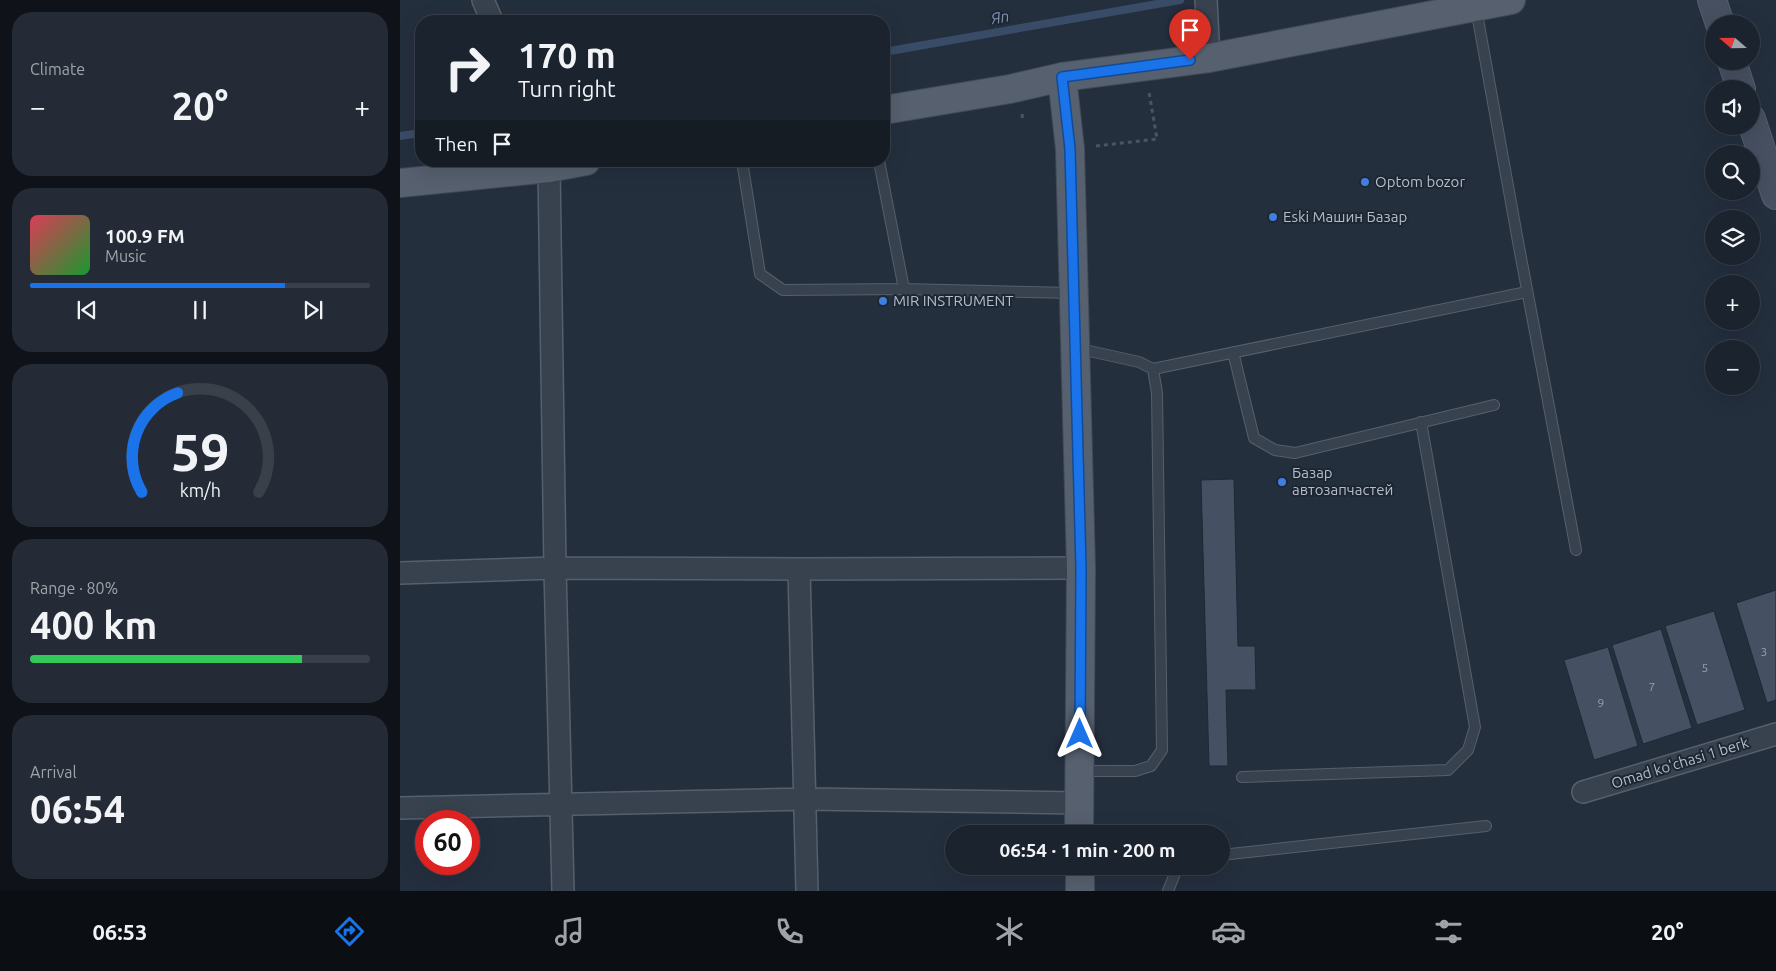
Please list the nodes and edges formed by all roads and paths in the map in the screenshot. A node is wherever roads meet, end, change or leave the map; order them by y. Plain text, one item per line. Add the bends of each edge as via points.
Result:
1 (483, 0) edge
2 (1206, 0) edge
3 (1511, 0) edge
4 (1712, 0) edge
5 (1476, 6) junction
6 (489, 15) edge
7 (1717, 15) edge
8 (1209, 58) junction
9 (1144, 66) junction
10 (1062, 77) junction
11 (890, 109) edge
12 (1756, 135) edge
13 (1070, 149) junction
14 (523, 167) edge
15 (548, 167) edge
16 (743, 167) edge
17 (879, 167) edge
18 (400, 182) edge
19 (1776, 195) edge
20 (904, 289) junction
21 (1527, 292) junction
22 (1074, 293) junction
23 (1075, 348) junction
24 (1233, 352) junction
25 (1153, 369) junction
26 (1494, 405) dead end
27 (1421, 422) junction
28 (1576, 550) dead end
29 (555, 568) junction
30 (1081, 568) junction
31 (799, 569) junction
32 (400, 573) edge
33 (1776, 734) edge
34 (1079, 771) junction
35 (1242, 777) dead end
36 (1583, 792) dead end
37 (805, 799) junction
38 (1079, 803) junction
39 (561, 804) junction
40 (400, 808) edge
41 (1079, 825) edge
42 (1486, 826) dead end
43 (1230, 854) edge
44 (1080, 875) edge
45 (1174, 875) edge
46 (563, 891) edge
47 (807, 891) edge
48 (1080, 891) edge
49 (1168, 891) edge

1 - 6 street
2 - 8 street
3 - 5 main road
4 - 7 street
5 - 8 main road
5 - 21 lane
8 - 9 main road
9 - 10 main road
9 - 13 path via 1157,139
10 - 11 main road
10 - 13 main road
12 - 19 street
13 - 22 main road
14 - 18 main road
15 - 29 street
16 - 20 lane via 760,274 783,290
17 - 20 lane
20 - 22 lane
21 - 24 lane
21 - 28 lane
22 - 23 main road
23 - 25 lane via 1139,362
23 - 30 main road
24 - 25 lane
24 - 27 lane via 1254,438 1275,450 1294,453
25 - 34 lane via 1157,393 1162,750 1151,766 1135,771
26 - 27 lane
27 - 35 lane via 1475,727 1468,750 1448,770
29 - 31 street
29 - 32 street
29 - 39 street
30 - 31 street
30 - 34 main road
31 - 37 street
33 - 36 street, Omad ko'chasi 1 berk
34 - 38 main road
37 - 38 street
37 - 39 street
37 - 47 street
38 - 41 main road
39 - 40 street
39 - 46 street
42 - 43 lane
44 - 48 main road
45 - 49 lane

